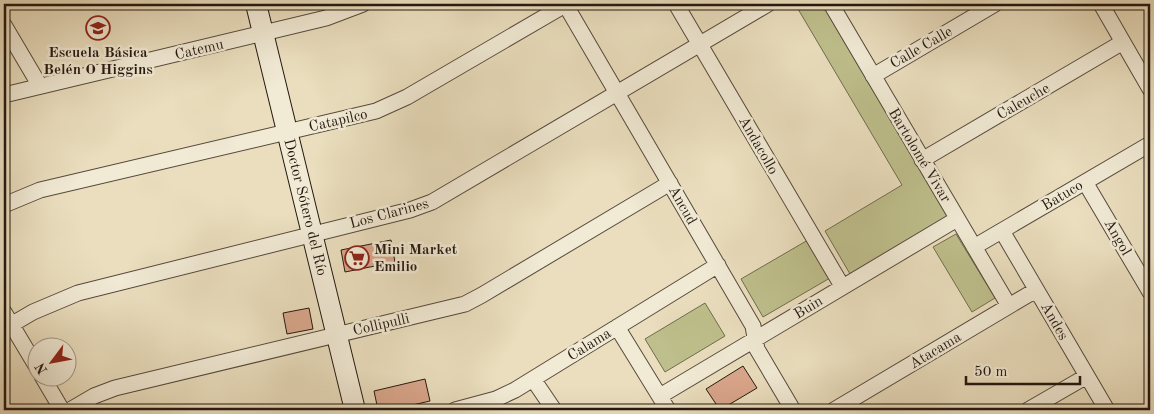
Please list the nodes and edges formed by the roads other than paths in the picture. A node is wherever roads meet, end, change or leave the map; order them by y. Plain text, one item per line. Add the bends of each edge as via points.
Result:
1 (256, 4) edge
2 (363, 4) edge
3 (565, 4) edge
4 (676, 4) edge
5 (768, 4) edge
6 (831, 4) edge
7 (995, 4) edge
8 (1100, 4) edge
9 (4, 25) edge
10 (263, 34) junction
11 (1123, 42) junction
12 (700, 44) junction
13 (873, 76) junction
14 (40, 86) junction
15 (1150, 89) edge
16 (618, 93) junction
17 (4, 95) edge
18 (287, 132) junction
19 (1150, 144) edge
20 (922, 160) junction
21 (1085, 182) junction
22 (670, 183) junction
23 (4, 205) edge
24 (957, 219) junction
25 (1002, 231) junction
26 (312, 233) junction
27 (974, 248) junction
28 (718, 265) junction
29 (842, 286) junction
30 (1036, 290) junction
31 (1150, 292) edge
32 (1009, 306) junction
33 (6, 322) edge
34 (617, 328) junction
35 (337, 335) junction
36 (755, 338) junction
37 (28, 354) edge
38 (1087, 376) junction
39 (533, 379) junction
40 (48, 386) edge
41 (660, 396) junction
42 (62, 410) edge
43 (70, 410) edge
44 (355, 410) edge
45 (456, 410) edge
46 (554, 410) edge
47 (668, 410) edge
48 (793, 410) edge
49 (834, 410) edge
50 (1028, 410) edge
51 (1107, 410) edge

1 - 10 main road, Doctor Sótero del Río
2 - 10 street, Catemu
3 - 16 street, Ancud
3 - 18 street, Catapilco via 397,102 365,114
4 - 12 street, Andacollo
5 - 12 street, Los Clarines
6 - 13 street, Bartolomé Vivar
7 - 13 street, Calle Calle
8 - 11 street
9 - 14 street
10 - 14 street, Catemu
10 - 18 main road, Doctor Sótero del Río
11 - 15 street
11 - 20 street, Caleuche
12 - 16 street, Los Clarines
12 - 29 street, Andacollo
13 - 20 street, Bartolomé Vivar
14 - 17 street, Catemu
16 - 22 street, Ancud
16 - 26 street, Los Clarines via 432,202
18 - 23 street, Catapilco via 40,190
18 - 26 main road, Doctor Sótero del Río
19 - 21 street, Batuco
20 - 24 street, Bartolomé Vivar
21 - 25 street, Batuco
21 - 31 street, Angol
22 - 28 street, Ancud
22 - 35 street, Collipulli via 474,300
24 - 27 street, Bartolomé Vivar
24 - 29 street, Buin
25 - 27 street, Batuco
25 - 30 street, Andes
26 - 33 street, Los Clarines via 78,292
26 - 35 main road, Doctor Sótero del Río
27 - 32 street, Bartolomé Vivar
28 - 34 street, Calama
28 - 36 street, Ancud via 753,326
29 - 36 street, Buin
30 - 32 street, Atacama
30 - 38 street, Andes
32 - 49 street, Atacama
33 - 37 street
34 - 39 street, Calama
34 - 41 street
35 - 43 street, Collipulli via 115,388
35 - 44 main road, Doctor Sótero del Río
36 - 41 street, Buin
36 - 48 street, Ancud via 757,349
38 - 50 street
38 - 51 street, Andes
39 - 45 street, Calama via 496,399
39 - 46 street
40 - 42 street
41 - 47 street

